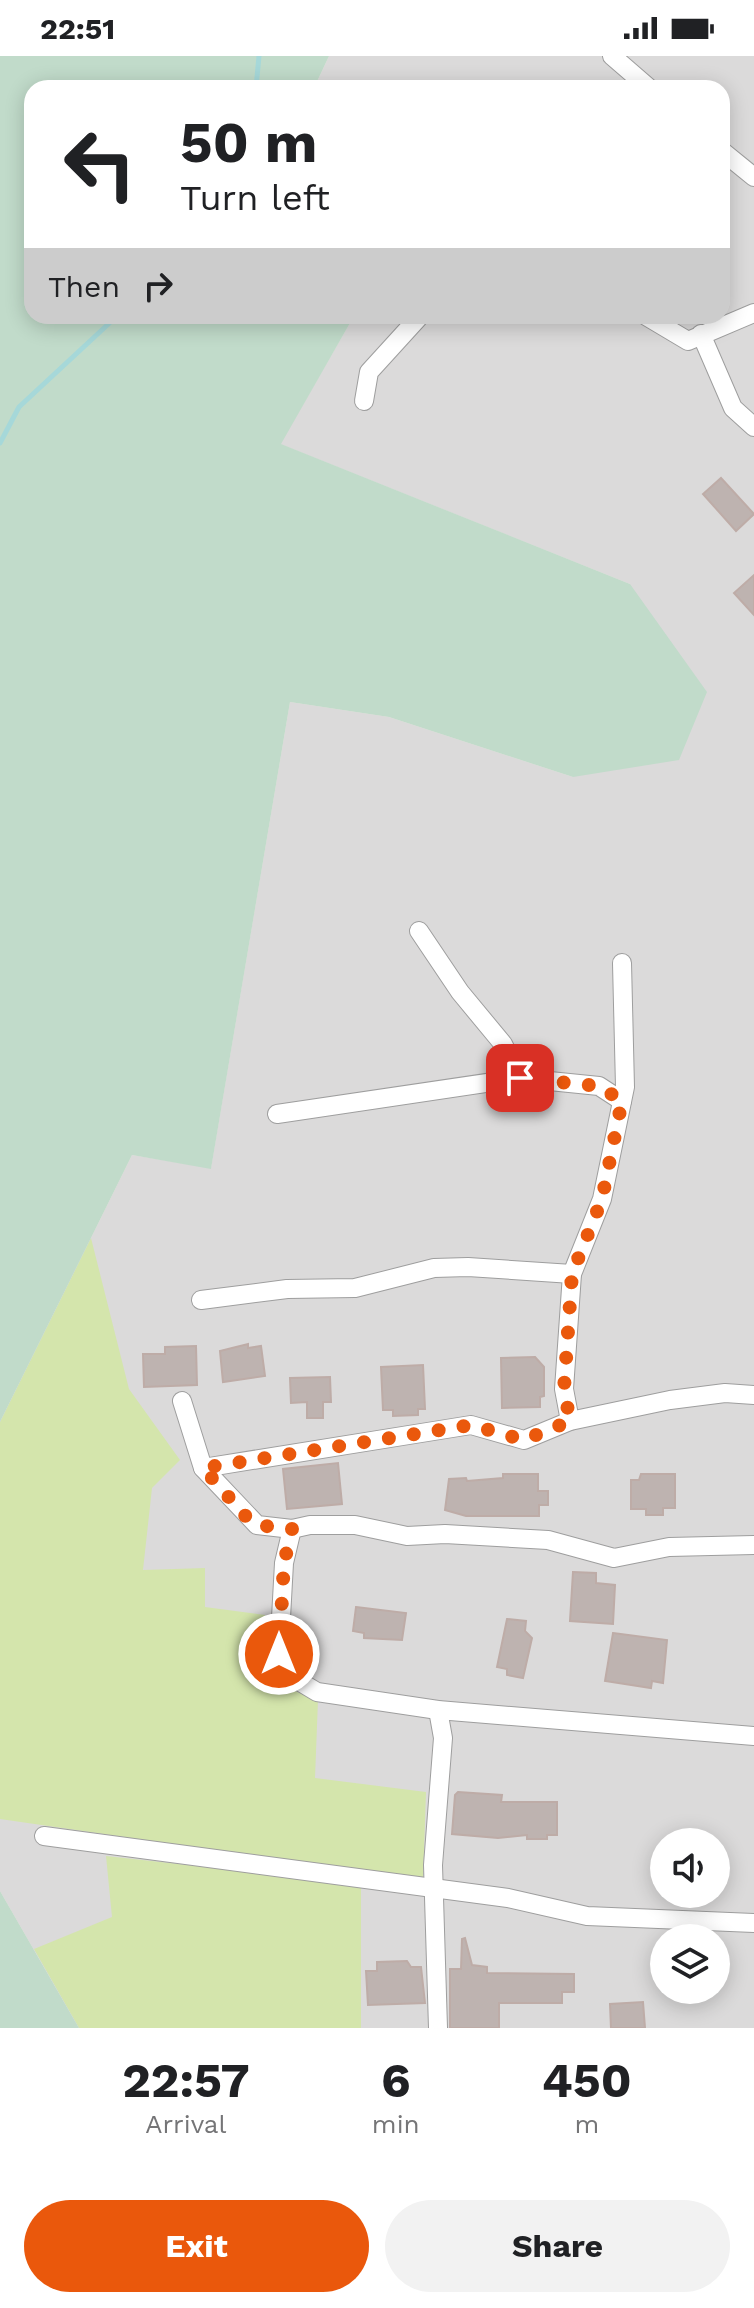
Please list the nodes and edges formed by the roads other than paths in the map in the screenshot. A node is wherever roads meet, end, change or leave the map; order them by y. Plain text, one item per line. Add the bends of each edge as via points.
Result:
1 (612, 56) edge
2 (640, 80) edge
3 (730, 158) edge
4 (754, 177) edge
5 (754, 313) edge
6 (730, 323) edge
7 (413, 324) edge
8 (659, 324) edge
9 (726, 324) edge
10 (701, 334) junction
11 (364, 401) dead end
12 (754, 427) edge
13 (419, 931) dead end
14 (622, 963) dead end
15 (520, 1078) junction
16 (622, 1101) junction
17 (277, 1114) dead end
18 (572, 1274) junction
19 (201, 1300) dead end
20 (754, 1395) edge
21 (182, 1401) dead end
22 (570, 1421) junction
23 (203, 1468) junction
24 (292, 1529) junction
25 (754, 1545) edge
26 (438, 1710) junction
27 (754, 1736) edge
28 (44, 1836) dead end
29 (435, 1889) junction
30 (754, 1923) edge
31 (438, 2028) edge

1 - 2 street
3 - 4 street
5 - 6 street
7 - 11 street via 369,372
8 - 10 street via 688,341
9 - 10 street
10 - 12 street via 733,408
13 - 15 street via 503,1044
14 - 16 street
15 - 16 street via 599,1086
15 - 17 street
16 - 18 street via 602,1199
18 - 19 street via 442,1268 355,1288 287,1289
18 - 22 street via 564,1389
20 - 22 street via 670,1400
21 - 23 street
22 - 23 street via 524,1440 471,1425
23 - 24 street via 249,1520
24 - 25 street via 355,1525 407,1536 548,1540 614,1558 669,1547
24 - 26 street via 278,1630 285,1668 317,1692
26 - 27 street
26 - 29 street via 443,1738 434,1829
28 - 29 street
29 - 30 street via 587,1916
29 - 31 street

